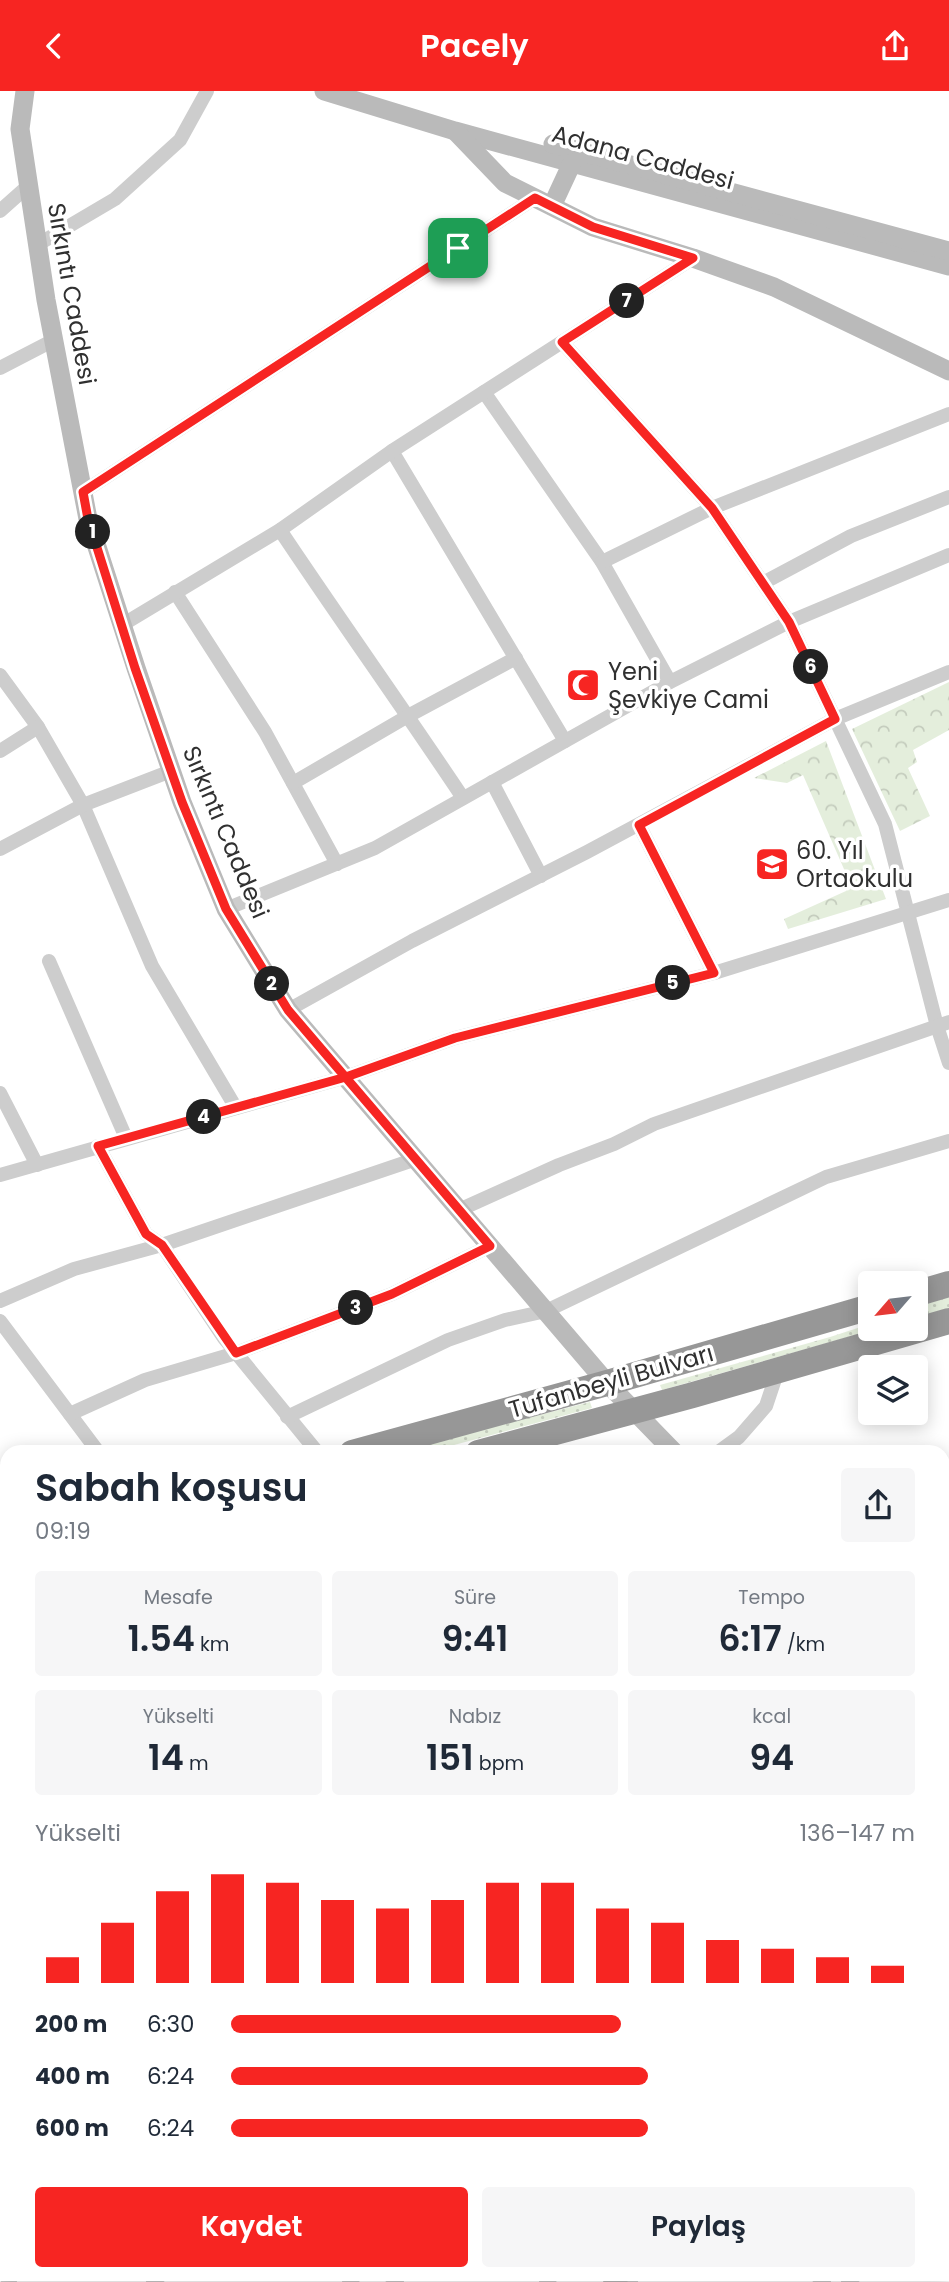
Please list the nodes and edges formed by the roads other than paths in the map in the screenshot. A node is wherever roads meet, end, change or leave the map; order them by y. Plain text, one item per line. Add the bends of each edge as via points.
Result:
1 (25, 91) edge
2 (207, 91) edge
3 (324, 91) edge
4 (367, 104) junction
5 (455, 131) junction
6 (572, 163) junction
7 (29, 185) junction
8 (543, 202) junction
9 (0, 211) edge
10 (37, 245) junction
11 (949, 250) edge
12 (693, 258) junction
13 (949, 266) edge
14 (54, 339) junction
15 (562, 342) junction
16 (0, 368) edge
17 (949, 371) edge
18 (484, 392) junction
19 (949, 414) edge
20 (392, 451) junction
21 (83, 492) junction
22 (949, 497) edge
23 (712, 508) junction
24 (280, 530) junction
25 (949, 555) edge
26 (602, 562) junction
27 (763, 583) junction
28 (175, 593) junction
29 (789, 622) junction
30 (122, 625) junction
31 (516, 657) junction
32 (949, 673) edge
33 (0, 675) edge
34 (670, 682) junction
35 (408, 716) junction
36 (835, 719) junction
37 (38, 727) junction
38 (565, 741) junction
39 (0, 751) edge
40 (171, 771) junction
41 (492, 782) junction
42 (293, 783) junction
43 (463, 799) junction
44 (83, 805) junction
45 (639, 825) junction
46 (0, 849) edge
47 (337, 864) junction
48 (541, 876) junction
49 (949, 900) edge
50 (226, 909) junction
51 (908, 913) junction
52 (49, 961) dead end
53 (714, 973) junction
54 (288, 1010) junction
55 (943, 1024) edge
56 (949, 1063) edge
57 (346, 1077) junction
58 (0, 1093) edge
59 (236, 1108) junction
60 (126, 1138) junction
61 (949, 1141) edge
62 (98, 1146) junction
63 (416, 1159) junction
64 (37, 1165) junction
65 (0, 1175) edge
66 (459, 1210) junction
67 (162, 1245) junction
68 (490, 1246) junction
69 (949, 1284) edge
70 (928, 1290) edge
71 (0, 1301) edge
72 (858, 1310) edge
73 (546, 1311) junction
74 (0, 1321) edge
75 (949, 1321) edge
76 (236, 1353) junction
77 (778, 1370) junction
78 (607, 1383) junction
79 (632, 1411) junction
80 (70, 1414) junction
81 (287, 1417) junction
82 (93, 1445) edge
83 (311, 1445) edge
84 (381, 1445) edge
85 (507, 1445) edge
86 (667, 1445) edge
87 (728, 1445) edge

1 - 7 street, Sırkıntı Caddesi via 20,128
2 - 10 street via 180,140 115,198
3 - 4 street, Adana Caddesi
4 - 5 street, Adana Caddesi
4 - 11 street via 462,120
5 - 6 street, Adana Caddesi
5 - 8 street via 505,183
6 - 8 street
6 - 13 street, Adana Caddesi
7 - 9 street
7 - 10 street, Sırkıntı Caddesi
8 - 12 street via 593,227
8 - 21 street
10 - 14 street, Sırkıntı Caddesi
12 - 15 street
12 - 17 street via 774,287
14 - 16 street
14 - 21 street, Sırkıntı Caddesi
15 - 18 street
15 - 23 street
18 - 20 street
18 - 26 street
19 - 23 street
20 - 24 street
20 - 31 street
21 - 30 street, Sırkıntı Caddesi
22 - 27 street via 851,536
23 - 26 street
23 - 27 street
24 - 28 street
24 - 35 street
25 - 29 street
26 - 34 street
27 - 29 street
28 - 30 street
28 - 42 street
29 - 34 street
29 - 36 street
30 - 40 street, Sırkıntı Caddesi
31 - 35 street
31 - 38 street
32 - 36 street
33 - 37 street
34 - 38 street
35 - 42 street
35 - 43 street
36 - 45 street
36 - 51 street via 885,824
37 - 39 street
37 - 44 street
38 - 41 street
40 - 44 street
40 - 50 street, Sırkıntı Caddesi
41 - 43 street
41 - 48 street
42 - 47 street
43 - 47 street
44 - 46 street
44 - 59 street via 152,966
45 - 48 street
45 - 53 street
47 - 50 street
48 - 54 street
49 - 51 street
50 - 54 street, Sırkıntı Caddesi
51 - 53 street
51 - 55 street
52 - 60 street
53 - 57 street via 455,1038
54 - 57 street, Sırkıntı Caddesi
55 - 56 street
55 - 66 street via 654,1123
57 - 59 street
57 - 63 street, Sırkıntı Caddesi
58 - 64 street
59 - 60 street
60 - 62 street
61 - 73 street via 826,1177
62 - 64 street
62 - 67 street via 146,1234
63 - 66 street, Sırkıntı Caddesi
63 - 67 street
64 - 65 street
66 - 68 street, Sırkıntı Caddesi
67 - 71 street via 74,1269
67 - 76 street
68 - 73 street, Sırkıntı Caddesi
68 - 76 street via 392,1294
69 - 70 highway
72 - 78 highway, Tufanbeyli Bulvarı
73 - 78 street, Sırkıntı Caddesi
73 - 81 street via 505,1319 448,1340
74 - 80 street
75 - 77 highway, Tufanbeyli Bulvarı
76 - 80 street via 145,1380
76 - 81 street
77 - 79 highway, Tufanbeyli Bulvarı
77 - 87 street via 766,1406
78 - 79 street, Sırkıntı Caddesi
78 - 84 highway, Tufanbeyli Bulvarı
79 - 85 highway, Tufanbeyli Bulvarı
79 - 86 street, Sırkıntı Caddesi
80 - 82 street
81 - 83 street

